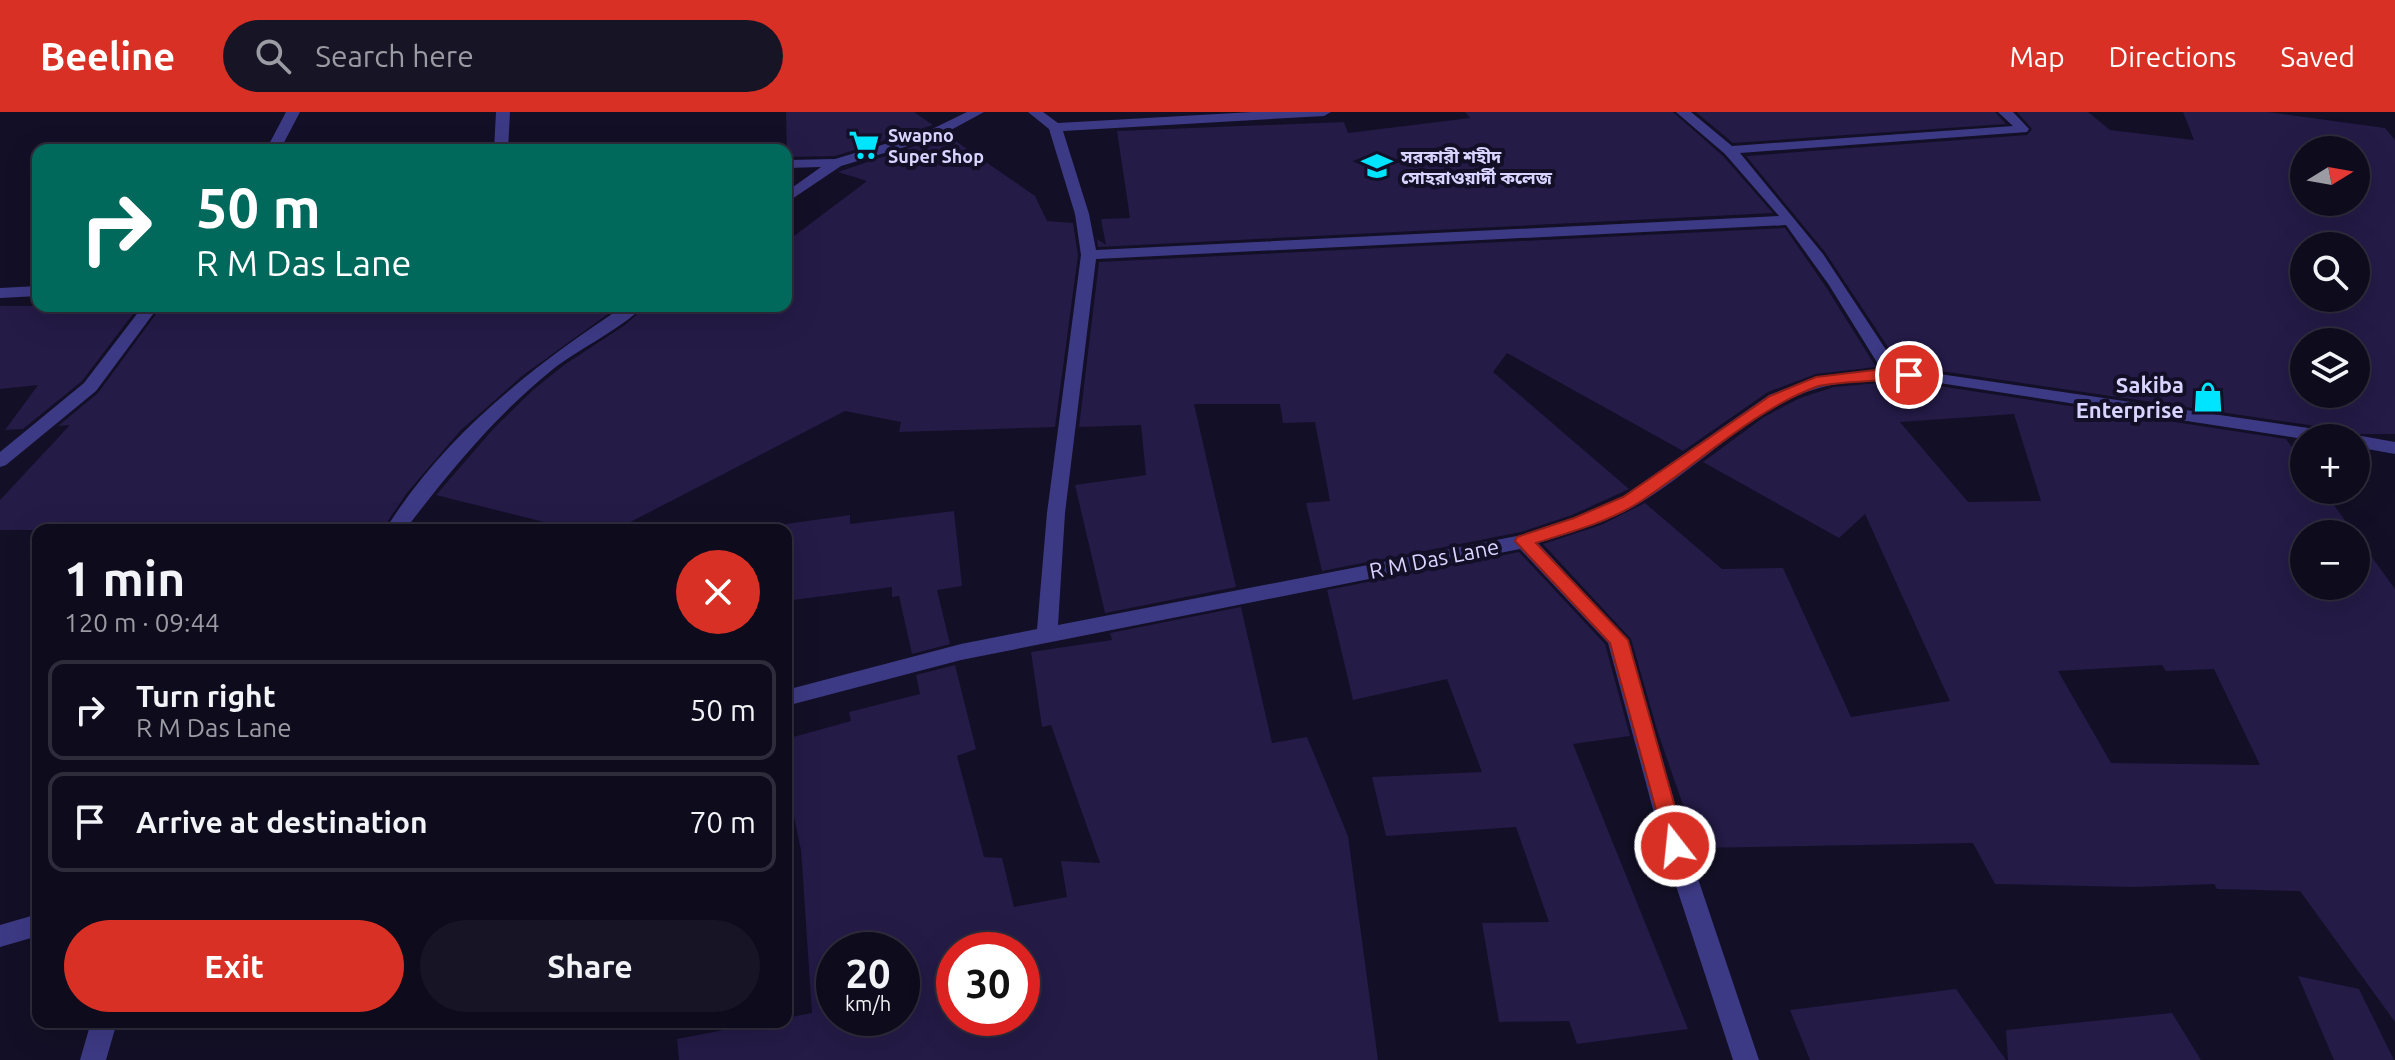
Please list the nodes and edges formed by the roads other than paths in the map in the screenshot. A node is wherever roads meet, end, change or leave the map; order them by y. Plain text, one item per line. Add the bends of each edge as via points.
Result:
1 (293, 112) edge
2 (503, 112) edge
3 (977, 112) edge
4 (1035, 112) edge
5 (1324, 112) edge
6 (1683, 112) edge
7 (2005, 112) edge
8 (1055, 127) junction
9 (276, 144) edge
10 (501, 144) edge
11 (1729, 150) junction
12 (836, 163) junction
13 (792, 164) edge
14 (792, 195) edge
15 (1789, 220) junction
16 (1089, 255) junction
17 (32, 291) edge
18 (0, 293) edge
19 (146, 312) edge
20 (626, 312) edge
21 (1892, 373) junction
22 (2290, 431) edge
23 (2370, 444) edge
24 (2395, 448) edge
25 (0, 461) edge
26 (399, 524) edge
27 (1524, 541) junction
28 (1047, 635) junction
29 (792, 696) edge
30 (32, 927) edge
31 (0, 936) edge
32 (102, 1028) edge
33 (93, 1060) edge
34 (1746, 1060) edge

1 - 9 street
2 - 10 street
3 - 12 street via 933,134
4 - 8 street
5 - 8 street
6 - 11 street
7 - 11 street via 2022,129
8 - 16 street
11 - 15 street
12 - 13 street
12 - 14 street
15 - 16 street
15 - 21 street via 1839,286
16 - 28 street via 1056,513
17 - 18 street
19 - 25 street via 90,387
20 - 26 street via 550,363 489,416
21 - 22 street, R M Das Lane
21 - 27 street, R M Das Lane via 1816,382 1775,399 1629,501
23 - 24 street
27 - 28 street, R M Das Lane
27 - 34 street via 1618,640 1675,846
28 - 29 street, R M Das Lane
30 - 31 street
32 - 33 street

